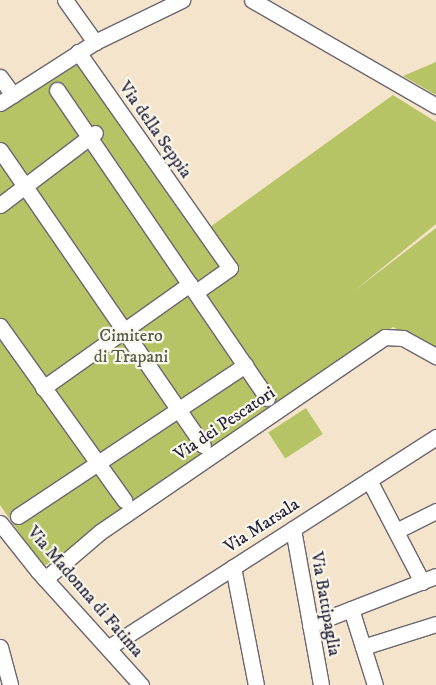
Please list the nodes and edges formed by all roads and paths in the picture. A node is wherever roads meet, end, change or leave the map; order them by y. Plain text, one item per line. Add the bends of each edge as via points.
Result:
1 (65, 0) edge
2 (182, 0) edge
3 (252, 0) edge
4 (95, 42) junction
5 (78, 52) junction
6 (0, 77) edge
7 (57, 90) dead end
8 (6, 99) edge
9 (436, 106) edge
10 (92, 135) junction
11 (0, 150) edge
12 (25, 186) junction
13 (0, 205) edge
14 (193, 288) junction
15 (0, 326) edge
16 (127, 330) junction
17 (436, 356) edge
18 (245, 365) junction
19 (43, 388) junction
20 (267, 398) dead end
21 (178, 409) junction
22 (436, 437) edge
23 (203, 445) dead end
24 (98, 464) junction
25 (369, 480) junction
26 (124, 500) dead end
27 (436, 511) edge
28 (18, 516) dead end
29 (0, 522) edge
30 (293, 529) junction
31 (396, 531) junction
32 (6, 538) edge
33 (233, 567) junction
34 (436, 576) edge
35 (45, 579) junction
36 (422, 582) junction
37 (351, 610) junction
38 (436, 624) edge
39 (310, 625) junction
40 (0, 647) edge
41 (109, 647) junction
42 (363, 647) junction
43 (10, 685) edge
44 (141, 685) edge
45 (256, 685) edge
46 (321, 685) edge
47 (375, 685) edge

1 - 4 street
2 - 4 street
3 - 9 street
4 - 5 street
5 - 8 street
5 - 14 street, Via della Seppia via 230,268
6 - 8 street
7 - 10 street
10 - 12 street
10 - 14 street
11 - 12 street
12 - 13 street
12 - 16 street
14 - 16 street
14 - 18 street
15 - 19 street
16 - 19 street
16 - 21 street
17 - 35 street, Via dei Pescatori via 403,338 385,337 100,532
18 - 20 street
18 - 21 street
19 - 24 street
21 - 23 street
21 - 24 street
22 - 25 street, Via Marsala
24 - 26 street
24 - 28 street
25 - 30 street, Via Marsala
25 - 31 street
27 - 31 street
29 - 32 street, Via Madonna di Fatima
30 - 33 street, Via Marsala
30 - 39 street, Via Battipaglia
31 - 36 street
32 - 35 street, Via Madonna di Fatima
33 - 41 street, Via Marsala
33 - 45 street
34 - 36 street
35 - 41 street, Via Madonna di Fatima
36 - 37 street
37 - 39 street
37 - 42 street
38 - 42 street
39 - 46 street, Via Battipaglia
40 - 43 street
41 - 44 street, Via Madonna di Fatima
42 - 47 street

